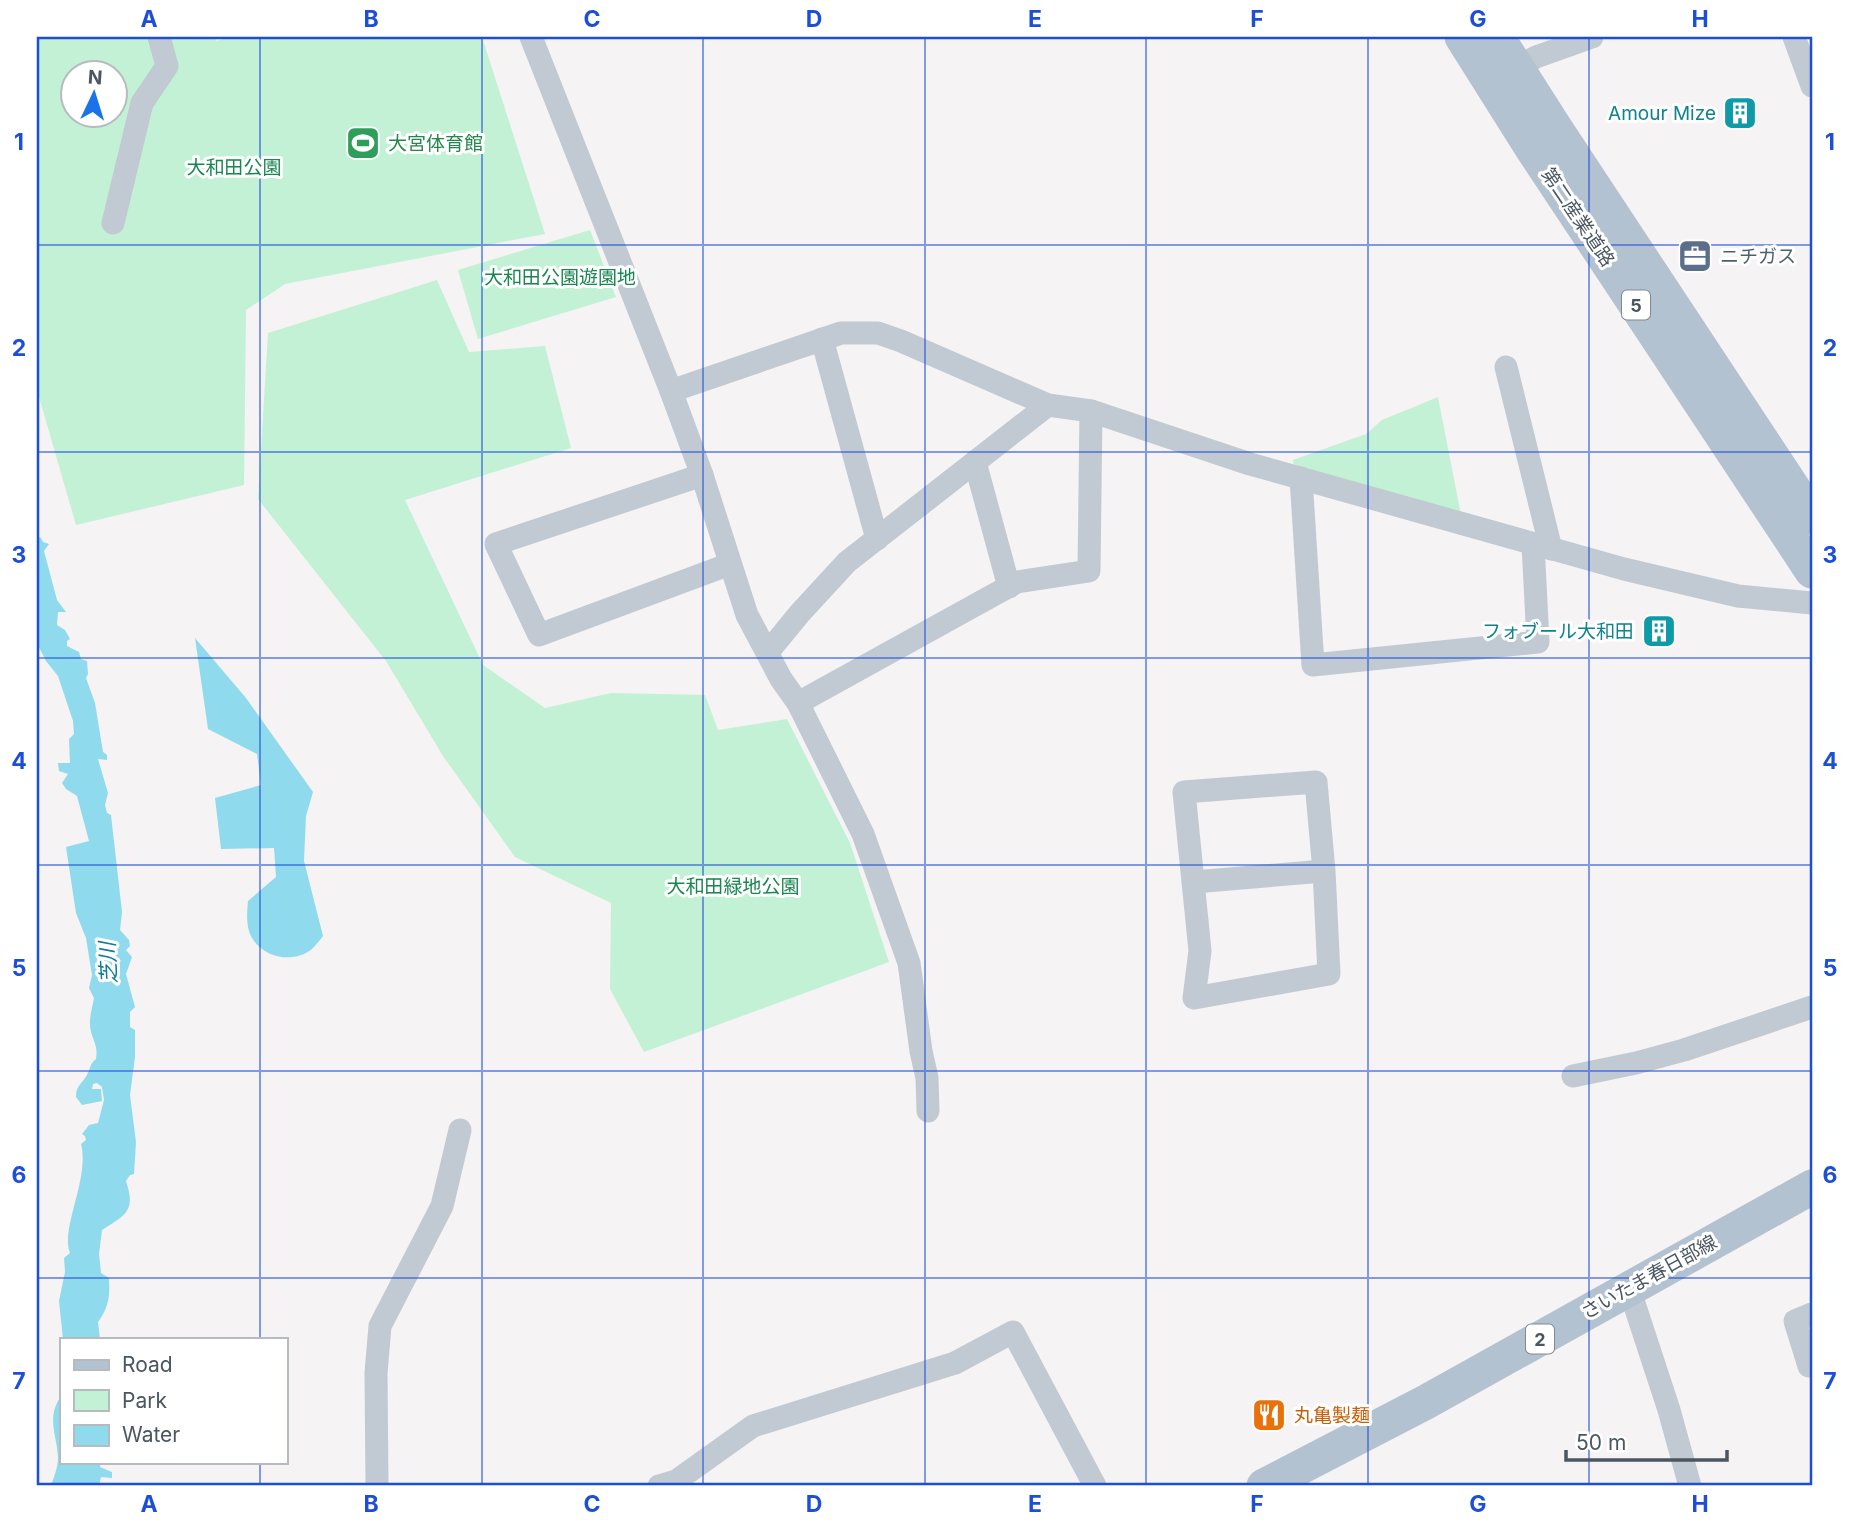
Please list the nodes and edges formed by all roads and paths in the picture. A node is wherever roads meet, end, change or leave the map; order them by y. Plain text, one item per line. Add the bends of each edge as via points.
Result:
1 (159, 37) edge
2 (531, 37) edge
3 (1462, 37) edge
4 (1497, 37) edge
5 (1592, 37) edge
6 (1794, 37) edge
7 (1503, 75) junction
8 (1812, 86) edge
9 (113, 223) dead end
10 (822, 339) junction
11 (1506, 367) dead end
12 (671, 391) junction
13 (1048, 405) junction
14 (1091, 411) junction
15 (975, 462) junction
16 (702, 475) junction
17 (1301, 478) junction
18 (1812, 517) edge
19 (877, 539) junction
20 (1542, 547) junction
21 (730, 564) junction
22 (1812, 571) edge
23 (1009, 587) junction
24 (1812, 603) edge
25 (768, 652) junction
26 (798, 703) junction
27 (1324, 871) junction
28 (1194, 882) junction
29 (1812, 1007) edge
30 (1573, 1076) dead end
31 (928, 1111) dead end
32 (460, 1129) dead end
33 (1812, 1187) edge
34 (1629, 1288) junction
35 (1812, 1314) edge
36 (1812, 1365) edge
37 (377, 1486) edge
38 (659, 1486) edge
39 (1095, 1486) edge
40 (1264, 1486) edge
41 (1690, 1486) edge

1 - 9 street via 167,66 142,103
2 - 12 street
3 - 7 main road, 第二産業道路 / 5
4 - 7 main road, 第二産業道路 / 5
5 - 7 street
6 - 8 street
7 - 18 main road, 第二産業道路 / 5
7 - 22 main road, 第二産業道路 / 5
10 - 12 street
10 - 13 street via 841,333 878,332
10 - 19 street
11 - 20 street
12 - 16 street
13 - 14 street
13 - 15 street
14 - 17 street
14 - 23 street via 1089,571
15 - 19 street
15 - 23 street
16 - 21 street
16 - 21 street via 496,544 539,635
17 - 20 street
17 - 20 street via 1313,665 1538,642
19 - 25 street via 847,562
20 - 24 street via 1738,596
21 - 25 street via 747,615
23 - 26 street
25 - 26 street
26 - 31 street via 863,834 909,962
27 - 28 street
27 - 28 street via 1316,782 1184,792
27 - 28 street via 1329,974 1194,998 1200,951
29 - 30 street via 1684,1050
32 - 37 street via 442,1206 380,1326
33 - 34 main road, さいたま春日部線 / 2
34 - 40 main road, さいたま春日部線 / 2
34 - 41 street
35 - 36 street via 1795,1321
38 - 39 street via 676,1481 753,1426 955,1363 1013,1332

